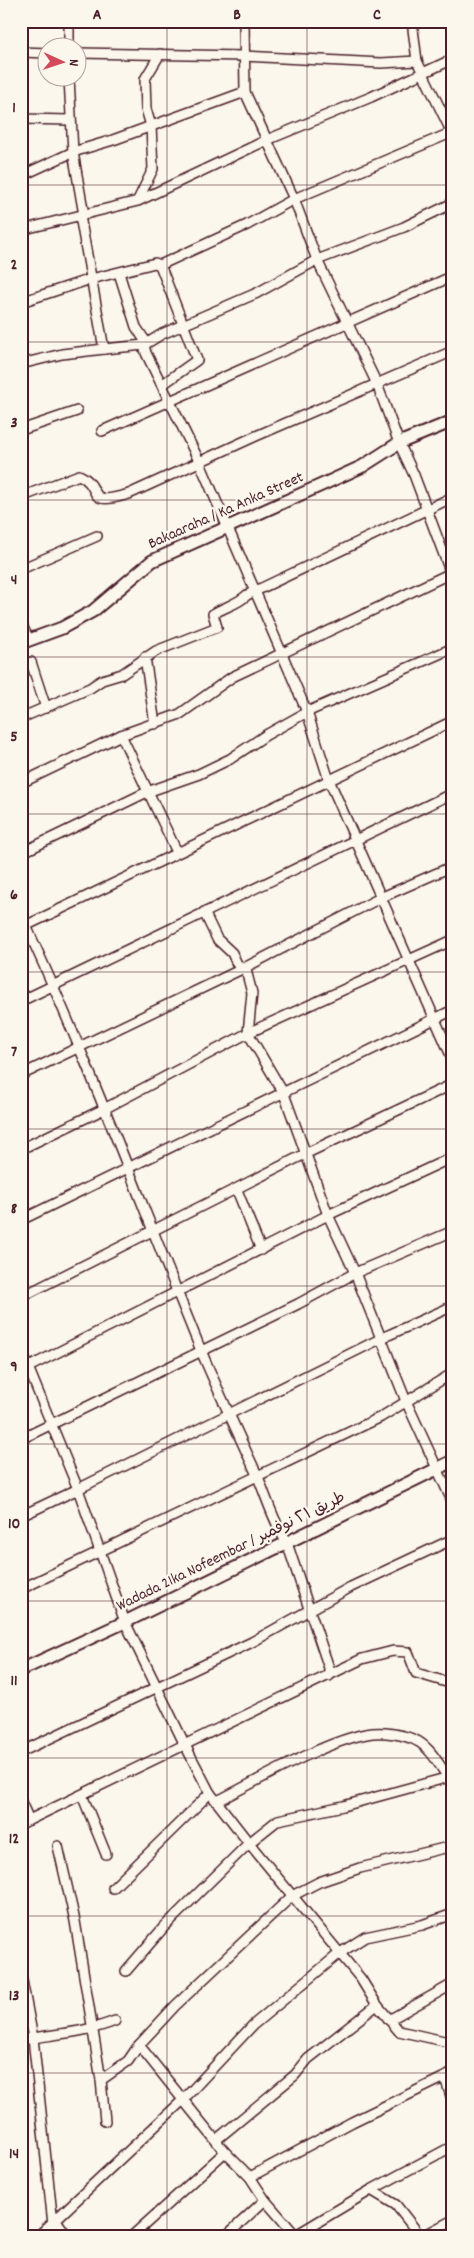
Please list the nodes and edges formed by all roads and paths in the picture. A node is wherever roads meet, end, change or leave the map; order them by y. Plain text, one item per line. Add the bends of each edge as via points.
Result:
1 (69, 21) edge
2 (244, 21) edge
3 (412, 21) edge
4 (69, 38) edge
5 (21, 52) edge
6 (38, 52) edge
7 (88, 53) edge
8 (160, 54) junction
9 (244, 56) junction
10 (453, 59) edge
11 (417, 62) junction
12 (424, 72) junction
13 (69, 88) edge
14 (245, 92) junction
15 (21, 119) edge
16 (70, 120) junction
17 (151, 126) junction
18 (452, 133) edge
19 (267, 140) junction
20 (73, 152) junction
21 (21, 176) edge
22 (294, 199) junction
23 (138, 201) junction
24 (453, 203) edge
25 (82, 215) junction
26 (21, 230) edge
27 (317, 260) junction
28 (160, 265) junction
29 (119, 274) junction
30 (453, 276) edge
31 (92, 279) junction
32 (21, 302) edge
33 (347, 322) junction
34 (182, 326) junction
35 (145, 344) junction
36 (104, 349) junction
37 (453, 351) edge
38 (21, 364) edge
39 (162, 384) junction
40 (377, 384) junction
41 (169, 401) junction
42 (77, 412) dead end
43 (453, 421) edge
44 (21, 430) edge
45 (102, 431) dead end
46 (399, 443) junction
47 (200, 463) junction
48 (21, 497) edge
49 (453, 497) edge
50 (426, 507) junction
51 (227, 526) junction
52 (97, 536) dead end
53 (21, 569) edge
54 (452, 575) edge
55 (256, 592) junction
56 (21, 623) edge
57 (25, 641) edge
58 (453, 648) edge
59 (282, 654) junction
60 (145, 657) junction
61 (31, 662) dead end
62 (46, 708) junction
63 (307, 712) junction
64 (21, 718) edge
65 (453, 721) edge
66 (155, 724) junction
67 (121, 735) junction
68 (329, 780) junction
69 (21, 783) edge
70 (147, 792) junction
71 (453, 793) edge
72 (356, 839) junction
73 (177, 852) junction
74 (21, 853) edge
75 (453, 866) edge
76 (380, 898) junction
77 (204, 912) junction
78 (21, 915) edge
79 (24, 927) edge
80 (453, 940) edge
81 (408, 960) junction
82 (244, 968) junction
83 (53, 986) junction
84 (21, 1001) edge
85 (453, 1010) edge
86 (435, 1018) junction
87 (248, 1033) junction
88 (79, 1046) junction
89 (453, 1060) edge
90 (21, 1075) edge
91 (453, 1084) edge
92 (284, 1094) junction
93 (104, 1109) junction
94 (21, 1149) edge
95 (304, 1154) junction
96 (453, 1158) edge
97 (130, 1168) junction
98 (237, 1190) junction
99 (328, 1215) junction
100 (21, 1220) edge
101 (153, 1230) junction
102 (453, 1231) edge
103 (261, 1250) junction
104 (355, 1273) junction
105 (176, 1291) junction
106 (21, 1296) edge
107 (453, 1306) edge
108 (382, 1338) junction
109 (21, 1350) edge
110 (202, 1352) junction
111 (25, 1369) edge
112 (453, 1373) edge
113 (406, 1401) junction
114 (228, 1416) junction
115 (52, 1424) junction
116 (21, 1439) edge
117 (453, 1461) edge
118 (437, 1469) junction
119 (258, 1477) junction
120 (78, 1489) junction
121 (453, 1503) edge
122 (21, 1516) edge
123 (453, 1539) edge
124 (287, 1542) junction
125 (99, 1552) junction
126 (21, 1589) edge
127 (309, 1612) junction
128 (125, 1622) junction
129 (21, 1670) edge
130 (329, 1676) junction
131 (453, 1684) edge
132 (156, 1688) junction
133 (184, 1745) junction
134 (21, 1752) edge
135 (450, 1777) edge
136 (210, 1793) junction
137 (82, 1795) junction
138 (217, 1801) junction
139 (21, 1802) edge
140 (25, 1822) edge
141 (249, 1843) junction
142 (58, 1846) dead end
143 (453, 1846) edge
144 (106, 1854) dead end
145 (113, 1888) dead end
146 (292, 1896) junction
147 (453, 1914) edge
148 (340, 1953) junction
149 (126, 1971) dead end
150 (21, 1975) edge
151 (453, 1984) edge
152 (377, 2004) junction
153 (388, 2020) junction
154 (115, 2021) dead end
155 (93, 2030) junction
156 (33, 2038) junction
157 (21, 2040) edge
158 (453, 2043) edge
159 (139, 2045) junction
160 (449, 2076) edge
161 (101, 2080) junction
162 (183, 2100) junction
163 (453, 2102) edge
164 (105, 2121) dead end
165 (216, 2140) junction
166 (453, 2146) edge
167 (225, 2152) junction
168 (250, 2177) junction
169 (371, 2190) junction
170 (264, 2200) junction
171 (453, 2220) edge
172 (54, 2222) junction
173 (296, 2236) edge
174 (37, 2237) edge
175 (68, 2237) edge
176 (131, 2237) edge
177 (225, 2237) edge
178 (421, 2237) edge

1 - 4 street
2 - 9 street
3 - 11 street
5 - 6 street
7 - 8 street
8 - 9 street
8 - 17 street via 145,79 145,101
9 - 11 street
9 - 14 street
10 - 12 street
11 - 12 street
12 - 18 street
12 - 19 street
13 - 16 street
14 - 17 street
14 - 19 street
15 - 16 street
16 - 20 street
17 - 20 street
17 - 23 street via 153,169
18 - 22 street
19 - 22 street
19 - 23 street
20 - 21 street
20 - 25 street
22 - 27 street
22 - 28 street via 247,225
23 - 25 street
24 - 27 street via 404,227
25 - 26 street
25 - 31 street
27 - 33 street
27 - 34 street via 257,293
28 - 29 street via 155,263
28 - 34 street
29 - 31 street
29 - 35 street via 136,327
30 - 33 street
31 - 32 street
31 - 36 street
33 - 40 street
33 - 41 street
34 - 35 street
34 - 39 street via 196,360
35 - 36 street
35 - 39 street
36 - 38 street via 62,354
37 - 40 street
39 - 41 street
40 - 46 street
40 - 47 street via 263,432
41 - 45 street
41 - 47 street
42 - 44 street
43 - 46 street, Bakaaraha / Ka Anka Street
46 - 50 street
46 - 51 street, Bakaaraha / Ka Anka Street via 363,466
47 - 48 street via 112,499 97,496 85,478 79,475
47 - 51 street
49 - 50 street
50 - 54 street
50 - 55 street
51 - 55 street
51 - 57 street, Bakaaraha / Ka Anka Street via 152,561 93,611 62,628
52 - 53 street
54 - 59 street
55 - 59 street
55 - 60 street via 213,614 217,627
56 - 57 street
58 - 63 street
59 - 63 street
59 - 66 street via 232,677 198,704
60 - 62 street via 122,674 102,680
60 - 66 street
61 - 62 street
62 - 64 street
63 - 68 street
63 - 70 street via 200,774
65 - 68 street
66 - 67 street
67 - 69 street
67 - 70 street
68 - 72 street
68 - 73 street
70 - 73 street
70 - 74 street
71 - 72 street
72 - 76 street
72 - 77 street
73 - 79 street
75 - 76 street
76 - 81 street
76 - 82 street
77 - 82 street via 217,939
77 - 83 street
78 - 79 street
79 - 83 street
80 - 81 street
81 - 86 street
81 - 87 street
82 - 87 street via 252,993
82 - 88 street
83 - 84 street
83 - 88 street
85 - 86 street
86 - 89 street
86 - 92 street
87 - 92 street
87 - 93 street
88 - 90 street
88 - 93 street
91 - 95 street
92 - 95 street
92 - 97 street
93 - 94 street
93 - 97 street
95 - 98 street
95 - 99 street
96 - 99 street
97 - 100 street
97 - 101 street
98 - 101 street
98 - 103 street
99 - 103 street
99 - 104 street
101 - 105 street
101 - 106 street
102 - 104 street
103 - 105 street
104 - 108 street
104 - 110 street
105 - 110 street
105 - 111 street
107 - 108 street
108 - 113 street
108 - 114 street
109 - 111 street
110 - 114 street
110 - 115 street
111 - 115 street
112 - 113 street
113 - 118 street
113 - 119 street via 381,1417
114 - 119 street
114 - 120 street
115 - 116 street
115 - 120 street
117 - 118 street, Wadada 21ka Nofeembar / طريق ٢١ نوفمبر
118 - 121 street
118 - 124 street, Wadada 21ka Nofeembar / طريق ٢١ نوفمبر
119 - 124 street
119 - 125 street
120 - 122 street
120 - 125 street
123 - 127 street via 351,1587
124 - 127 street
124 - 128 street, Wadada 21ka Nofeembar / طريق ٢١ نوفمبر
125 - 126 street
125 - 128 street
127 - 130 street
127 - 132 street
128 - 129 street, Wadada 21ka Nofeembar / طريق ٢١ نوفمبر
128 - 132 street
130 - 131 street via 362,1659 393,1651 408,1652 416,1673
130 - 133 street
132 - 133 street
132 - 134 street
133 - 136 street
133 - 137 street
135 - 138 street via 417,1741 389,1734 367,1734 336,1743
135 - 141 street via 278,1820
136 - 138 street
136 - 145 street
137 - 140 street
137 - 144 street
138 - 141 street
139 - 140 street
141 - 146 street
141 - 149 street via 164,1927
142 - 155 street via 75,1921
143 - 146 street via 360,1868 319,1882
146 - 148 street
146 - 159 street via 175,2006
147 - 148 street via 422,1925 365,1937
148 - 152 street
148 - 162 street via 253,2024
150 - 156 street
151 - 153 street
152 - 153 street
152 - 165 street via 308,2059 295,2075
153 - 158 street via 399,2031
154 - 155 street
155 - 156 street
155 - 161 street
156 - 157 street
156 - 172 street
159 - 161 street via 128,2061
159 - 162 street
160 - 163 street
160 - 168 street via 352,2122
161 - 164 street
162 - 165 street
162 - 172 street
165 - 167 street
166 - 169 street
167 - 168 street
167 - 176 street
168 - 170 street
169 - 173 street
169 - 178 street via 396,2205
170 - 173 street
170 - 177 street
171 - 178 street
172 - 174 street
172 - 175 street

